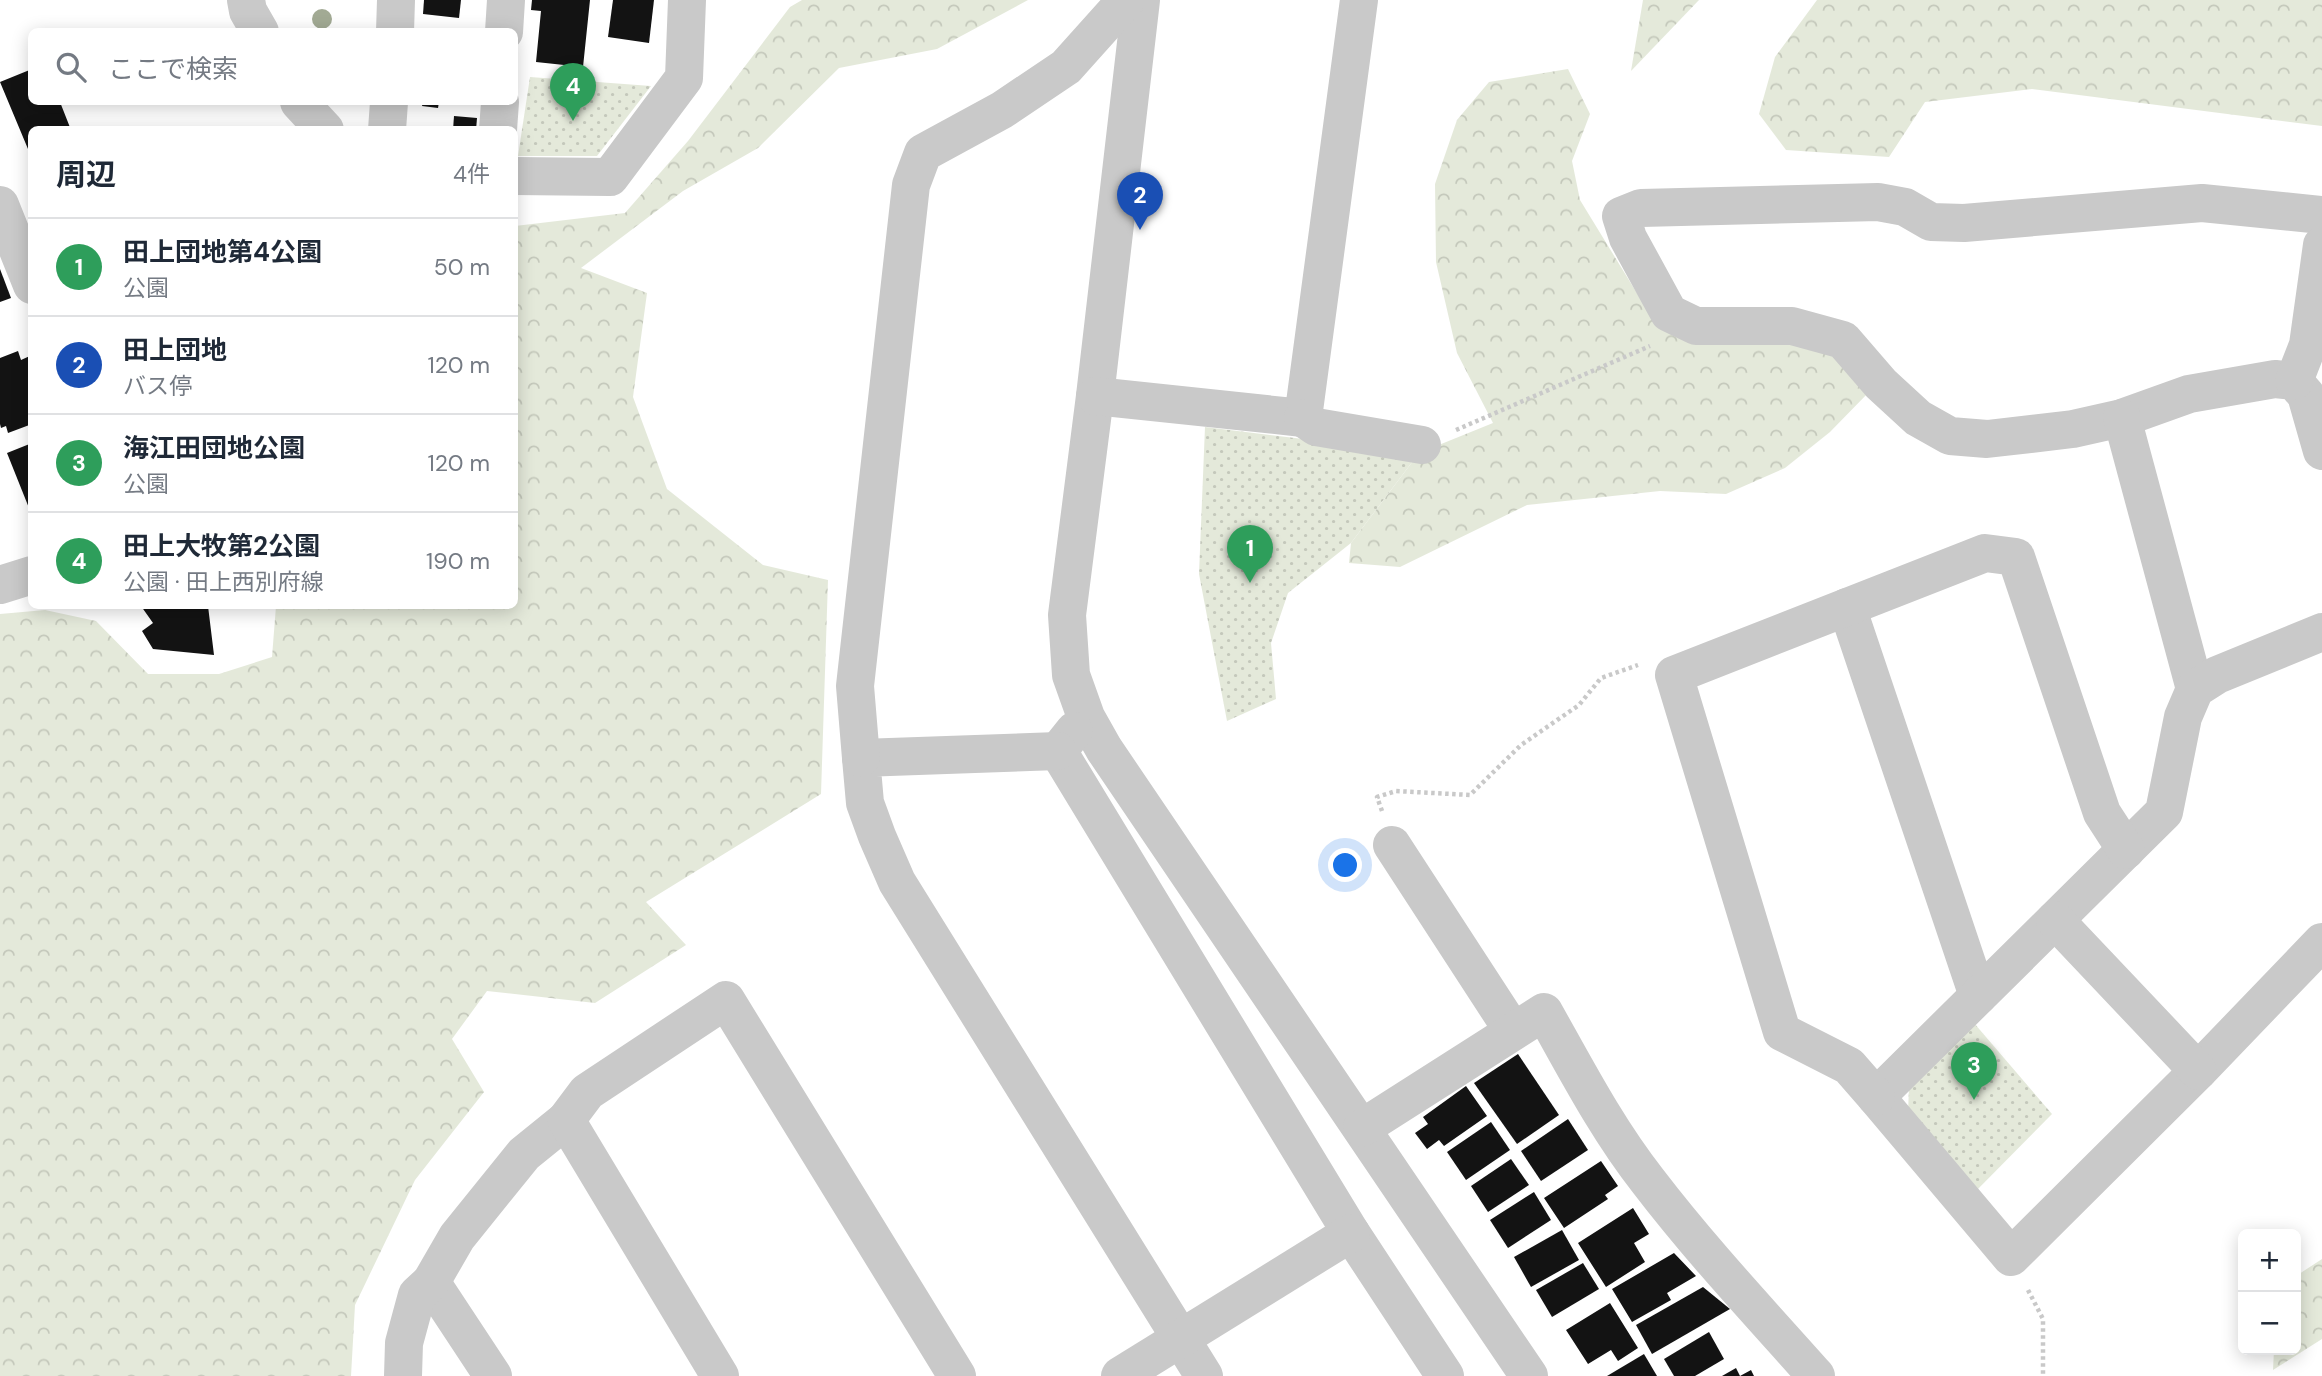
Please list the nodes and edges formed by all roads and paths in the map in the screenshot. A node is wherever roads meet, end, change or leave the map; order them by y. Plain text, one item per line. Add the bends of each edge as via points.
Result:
1 (246, 0) edge
2 (397, 0) edge
3 (506, 0) edge
4 (687, 0) edge
5 (1126, 0) edge
6 (1141, 0) edge
7 (1359, 0) edge
8 (258, 28) edge
9 (395, 28) edge
10 (504, 28) edge
11 (302, 105) edge
12 (389, 105) edge
13 (500, 105) edge
14 (321, 126) edge
15 (387, 126) edge
16 (498, 126) edge
17 (518, 176) edge
18 (0, 205) edge
19 (2322, 215) edge
20 (2322, 245) edge
21 (28, 275) edge
22 (1696, 326) junction
23 (2294, 381) junction
24 (1095, 396) junction
25 (1303, 418) junction
26 (2122, 418) junction
27 (1422, 445) joint
28 (2322, 451) edge
29 (28, 576) edge
30 (0, 585) edge
31 (1847, 607) junction
32 (2322, 632) edge
33 (1674, 675) junction
34 (2195, 689) junction
35 (1086, 717) junction
36 (1058, 751) junction
37 (861, 758) junction
38 (1392, 845) joint
39 (2126, 850) junction
40 (2055, 920) junction
41 (2322, 942) edge
42 (1978, 996) junction
43 (1513, 1031) junction
44 (2198, 1071) junction
45 (1876, 1097) junction
46 (566, 1120) junction
47 (1362, 1128) junction
48 (1352, 1233) junction
49 (2011, 1256) junction
50 (431, 1282) junction
51 (1180, 1339) junction
52 (403, 1376) edge
53 (493, 1376) edge
54 (720, 1376) edge
55 (957, 1376) edge
56 (1120, 1376) edge
57 (1204, 1376) edge
58 (1445, 1376) edge
59 (1529, 1376) edge
60 (1816, 1376) edge
61 (2043, 1376) edge

1 - 8 street
2 - 9 street
3 - 10 street
4 - 17 street via 684,78 610,177
5 - 37 street via 1066,67 1002,110 923,153 911,185 855,686
6 - 24 street
7 - 25 street
11 - 14 street
12 - 15 street
13 - 16 street
18 - 21 street
19 - 22 street via 2202,203 1964,223 1931,222 1905,207 1878,202 1641,208 1621,216 1669,313
20 - 23 street via 2308,345
22 - 26 street via 1792,326 1843,340 1918,418 1950,436 1987,439
22 - 27 path
23 - 26 street via 2275,379 2189,394
23 - 28 street via 2306,395
24 - 25 street
24 - 35 street via 1067,615 1071,675
25 - 27 street via 1316,427
26 - 34 street
29 - 30 street
31 - 33 street
31 - 39 street via 1985,553 2016,557 2102,813
31 - 42 street
32 - 34 street via 2217,675
33 - 38 path via 1660,657 1601,678 1579,705 1521,746 1470,795 1396,791 1377,797
33 - 45 street via 1782,1032 1849,1066
34 - 39 street via 2183,717 2164,812
35 - 36 street
35 - 47 street via 1122,777
36 - 37 street
36 - 48 street
37 - 51 street via 865,803 897,882
38 - 43 street
39 - 40 street
40 - 42 street
40 - 44 street
41 - 44 street
42 - 45 street
43 - 47 street
43 - 60 street via 1544,1012 1590,1095 1646,1179
44 - 49 street
45 - 49 street
46 - 50 street via 524,1154 457,1237
46 - 54 street
46 - 55 street via 587,1092 726,1000
47 - 59 street
48 - 51 street
48 - 58 street
49 - 61 path via 2043,1319
50 - 52 street via 417,1295 404,1343
50 - 53 street
51 - 56 street
51 - 57 street

